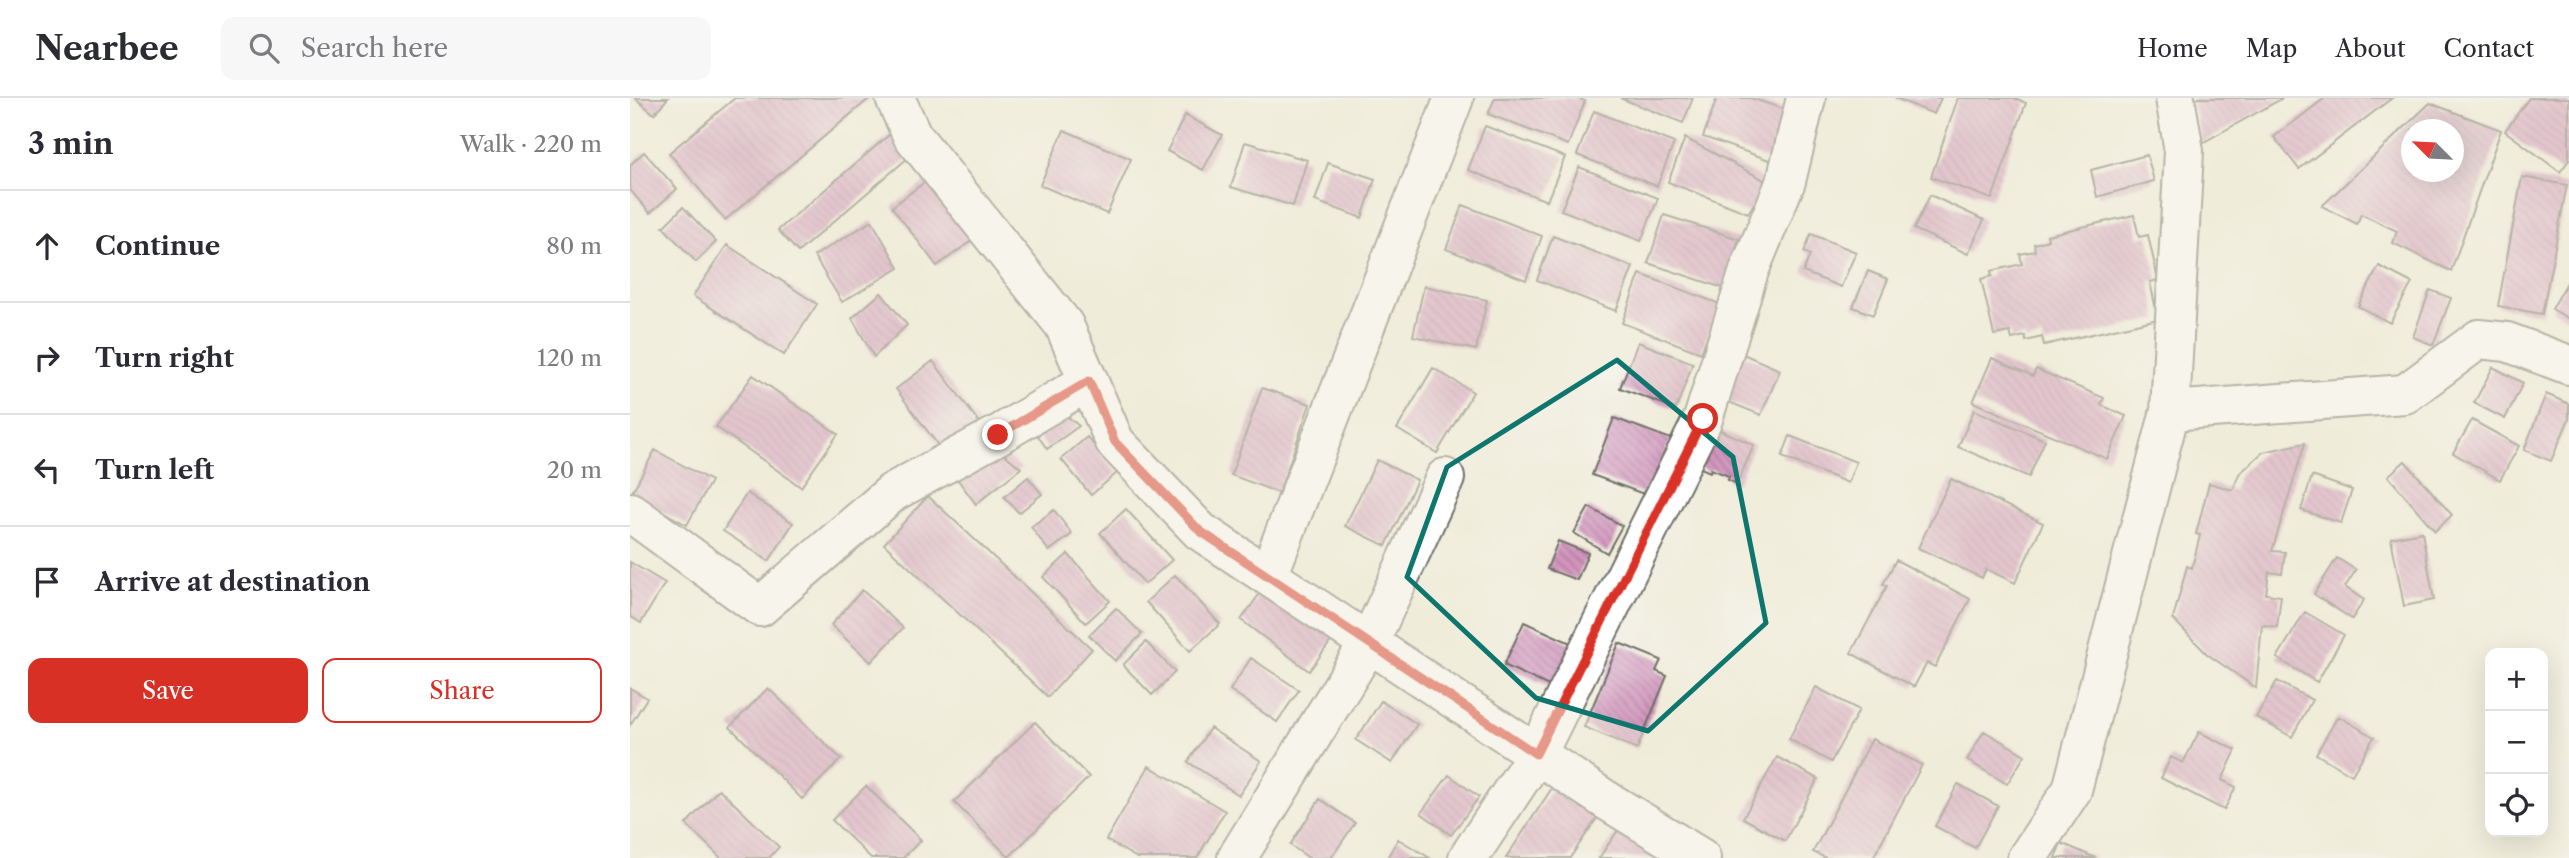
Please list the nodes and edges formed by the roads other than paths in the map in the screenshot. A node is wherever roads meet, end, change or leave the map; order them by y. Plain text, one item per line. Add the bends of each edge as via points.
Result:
1 (895, 98) edge
2 (1454, 98) edge
3 (1806, 98) edge
4 (2175, 98) edge
5 (2569, 365) edge
6 (1089, 381) junction
7 (2170, 411) junction
8 (1445, 478) dead end
9 (630, 512) edge
10 (1268, 576) junction
11 (1369, 643) junction
12 (1536, 754) junction
13 (1237, 858) edge
14 (1468, 858) edge
15 (1701, 858) edge
16 (2027, 858) edge

1 - 6 street via 912,135 1064,325
2 - 10 street
3 - 12 street via 1786,181 1749,271 1703,419
4 - 7 street via 2184,151
5 - 7 street via 2507,342 2479,339 2405,394
6 - 9 street via 893,492 760,607
6 - 10 street via 1115,442 1200,531
7 - 16 street via 2073,790
8 - 11 street
10 - 11 street
11 - 12 street
11 - 13 street
12 - 14 street
12 - 15 street

